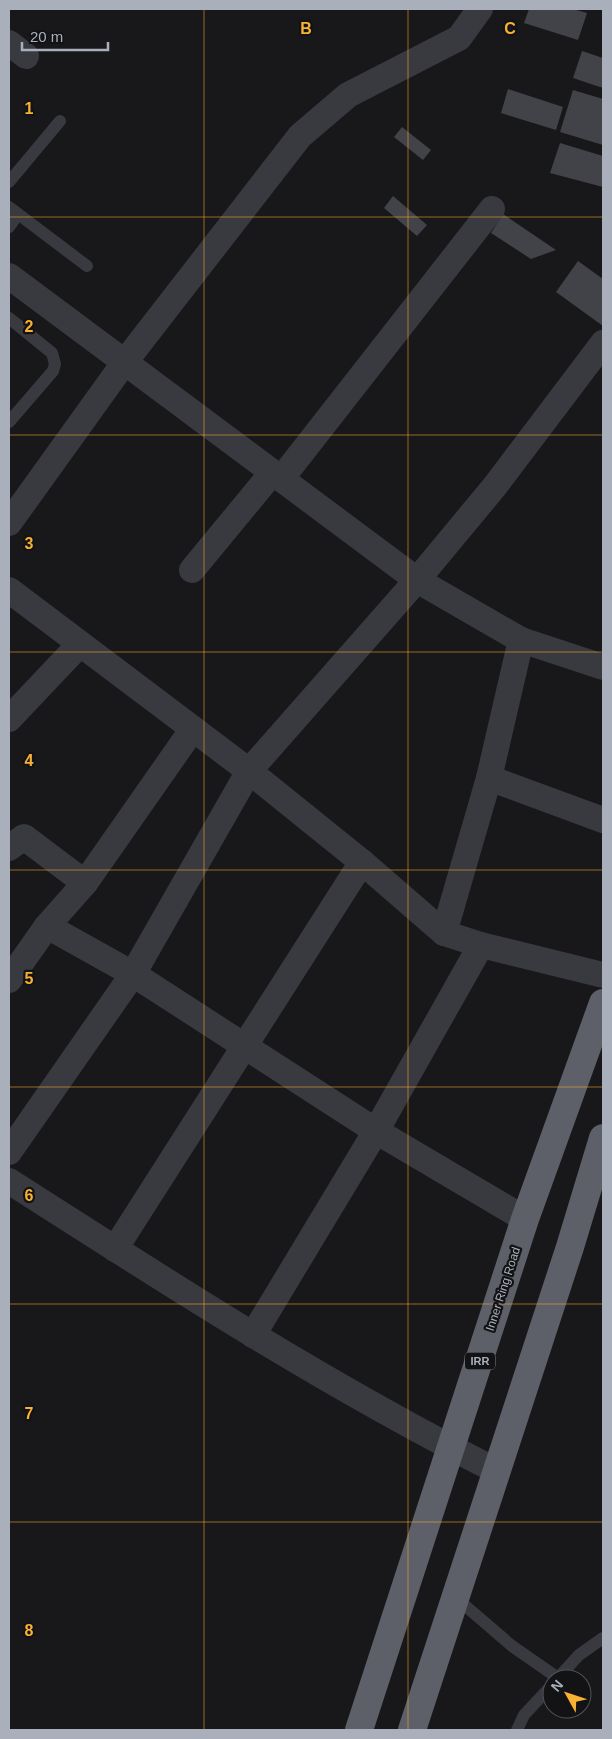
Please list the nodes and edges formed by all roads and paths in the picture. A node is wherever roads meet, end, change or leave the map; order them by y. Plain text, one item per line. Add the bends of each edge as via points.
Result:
1 (480, 9) edge
2 (60, 121) dead end
3 (9, 182) edge
4 (492, 209) dead end
5 (13, 211) edge
6 (9, 227) edge
7 (87, 266) dead end
8 (9, 276) edge
9 (9, 318) edge
10 (603, 343) edge
11 (124, 363) junction
12 (9, 422) edge
13 (276, 476) junction
14 (9, 523) edge
15 (192, 570) dead end
16 (417, 580) junction
17 (9, 590) edge
18 (520, 640) junction
19 (80, 644) junction
20 (603, 667) edge
21 (9, 719) edge
22 (192, 730) junction
23 (249, 771) junction
24 (489, 778) junction
25 (603, 820) edge
26 (9, 848) edge
27 (362, 862) junction
28 (85, 883) junction
29 (47, 926) junction
30 (444, 933) junction
31 (481, 945) junction
32 (133, 974) junction
33 (603, 975) edge
34 (9, 980) edge
35 (603, 1003) edge
36 (245, 1046) junction
37 (376, 1131) junction
38 (603, 1138) edge
39 (9, 1152) edge
40 (9, 1181) edge
41 (525, 1219) junction
42 (115, 1249) junction
43 (253, 1336) junction
44 (452, 1448) junction
45 (497, 1471) junction
46 (455, 1597) junction
47 (603, 1638) edge
48 (567, 1669) edge
49 (542, 1670) edge
50 (542, 1696) edge
51 (361, 1725) edge
52 (412, 1730) edge
53 (516, 1730) edge

1 - 11 street via 459,38 348,95 300,136
2 - 3 lane
4 - 13 street
5 - 6 lane
5 - 7 lane
8 - 11 street
9 - 12 lane via 52,353 55,364 53,371
10 - 16 street via 495,486
11 - 13 street
11 - 14 street
13 - 15 street
13 - 16 street
16 - 18 street
16 - 23 street
17 - 19 street
18 - 20 street
18 - 24 street
19 - 21 street
19 - 22 street
22 - 23 street
22 - 28 street
23 - 27 street
23 - 32 street
24 - 25 street
24 - 30 street
26 - 28 street via 24,836
27 - 30 street
27 - 36 street
28 - 29 street
29 - 32 street
29 - 34 street
30 - 31 street
31 - 33 street
31 - 37 street
32 - 36 street
32 - 39 street
35 - 41 highway, Inner Ring Road / IRR
36 - 37 street
36 - 42 street
37 - 41 street
37 - 43 street
38 - 45 highway
40 - 42 street
41 - 44 highway, Inner Ring Road / IRR
42 - 43 street
43 - 44 street
44 - 45 street
44 - 51 highway, Inner Ring Road / IRR
45 - 46 highway
46 - 49 lane
46 - 52 highway
47 - 48 lane via 579,1655
50 - 53 lane via 524,1715

